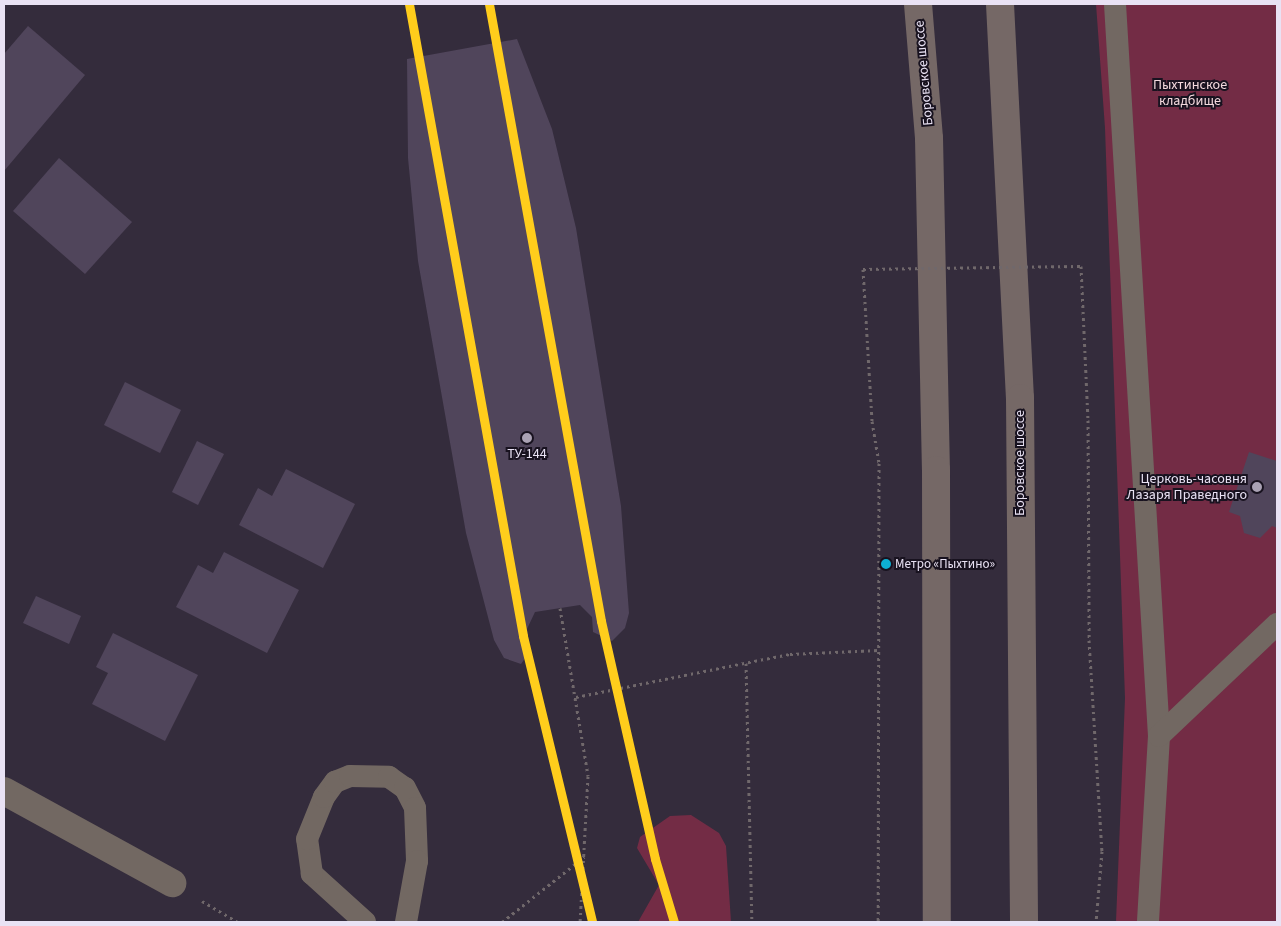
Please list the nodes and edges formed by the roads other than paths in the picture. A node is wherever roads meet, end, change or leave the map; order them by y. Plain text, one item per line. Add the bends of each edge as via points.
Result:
1 (918, 4) edge
2 (1000, 4) edge
3 (1115, 4) edge
4 (1277, 624) edge
5 (1158, 736) junction
6 (4, 791) edge
7 (172, 883) road end
8 (1027, 915) edge
9 (936, 920) edge
10 (365, 922) edge
11 (406, 922) edge
12 (1148, 922) edge

1 - 9 main road, Боровское шоссе via 929,138 936,479
2 - 8 main road, Боровское шоссе via 1020,398
3 - 5 lane
4 - 5 lane
5 - 12 lane
6 - 7 street
10 - 11 lane via 312,874 307,839 324,797 335,782 350,776 389,777 405,788 415,808 417,861

